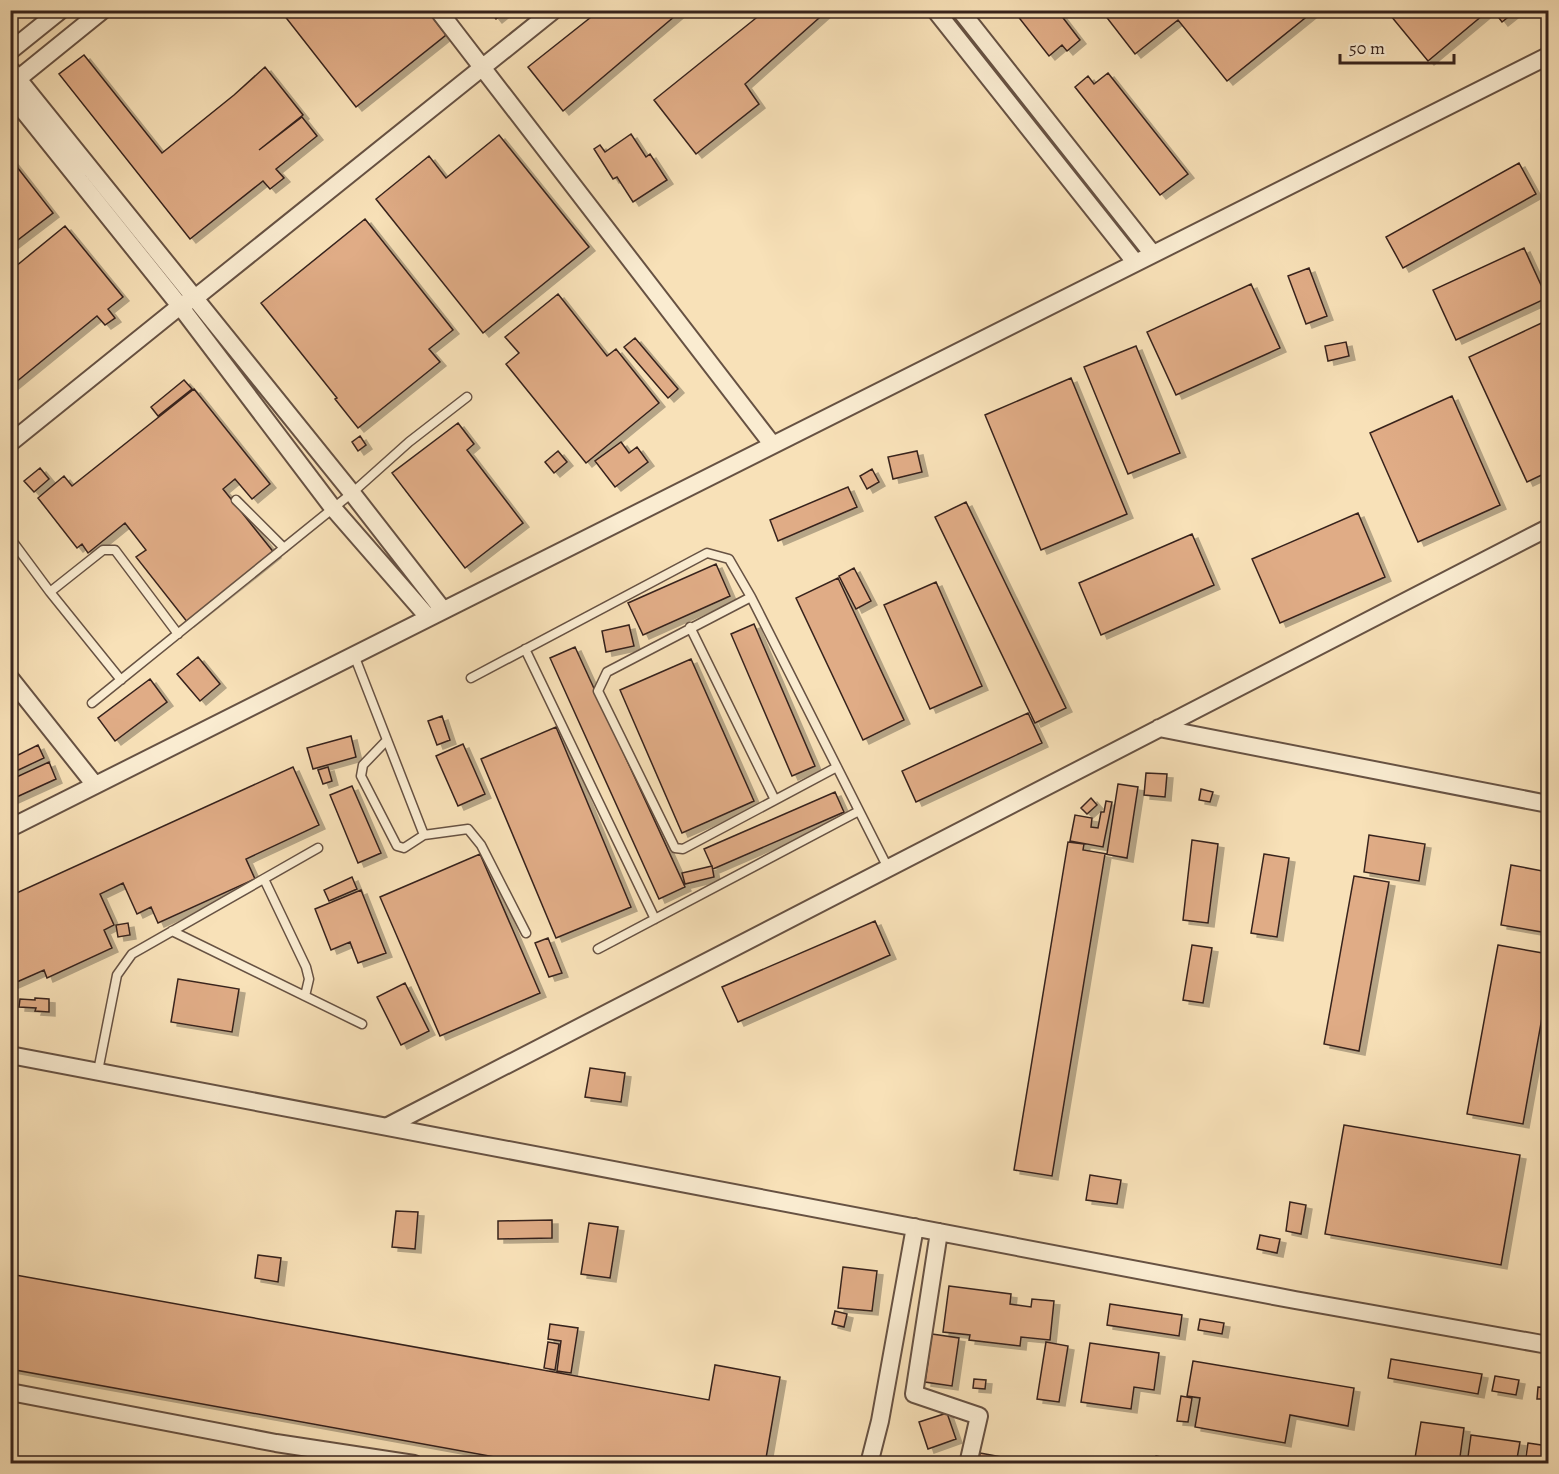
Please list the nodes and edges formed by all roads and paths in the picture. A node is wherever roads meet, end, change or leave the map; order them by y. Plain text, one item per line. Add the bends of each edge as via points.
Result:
1 (61, 10) edge
2 (103, 10) edge
3 (438, 10) edge
4 (554, 10) edge
5 (935, 10) edge
6 (960, 10) edge
7 (10, 51) edge
8 (1548, 56) edge
9 (481, 68) junction
10 (14, 76) edge
11 (10, 94) edge
12 (1152, 254) junction
13 (1135, 262) junction
14 (195, 298) junction
15 (180, 306) junction
16 (467, 397) dead end
17 (10, 443) edge
18 (772, 444) junction
19 (352, 493) junction
20 (236, 500) dead end
21 (333, 508) junction
22 (1548, 528) edge
23 (10, 538) edge
24 (284, 548) junction
25 (50, 592) junction
26 (751, 597) junction
27 (443, 609) junction
28 (428, 617) junction
29 (690, 627) junction
30 (178, 634) junction
31 (525, 649) junction
32 (354, 654) junction
33 (10, 678) edge
34 (471, 678) dead end
35 (121, 680) junction
36 (92, 704) dead end
37 (1159, 728) junction
38 (387, 740) junction
39 (837, 767) junction
40 (95, 785) junction
41 (775, 800) junction
42 (1548, 804) edge
43 (859, 811) junction
44 (10, 828) edge
45 (424, 835) junction
46 (318, 848) dead end
47 (888, 868) junction
48 (264, 879) junction
49 (655, 919) junction
50 (172, 931) junction
51 (526, 933) dead end
52 (598, 949) dead end
53 (305, 996) junction
54 (362, 1024) dead end
55 (10, 1055) edge
56 (98, 1071) junction
57 (388, 1126) junction
58 (915, 1227) junction
59 (939, 1232) junction
60 (1548, 1345) edge
61 (10, 1392) edge
62 (414, 1464) edge
63 (869, 1464) edge
64 (968, 1464) edge

1 - 7 street
2 - 10 street
3 - 9 street
4 - 9 street
5 - 13 street
6 - 12 street
8 - 12 street
9 - 14 street
9 - 18 street
10 - 14 street
11 - 15 street
12 - 13 street
13 - 18 street
14 - 15 street
14 - 19 street
15 - 17 street
15 - 21 street
16 - 19 lane
18 - 27 street
19 - 21 lane
19 - 27 street
20 - 24 lane
21 - 24 lane
21 - 28 street
22 - 37 street
23 - 25 lane
24 - 30 lane
25 - 30 lane via 103,550 115,550
25 - 35 lane
26 - 29 lane
26 - 31 lane via 729,559 707,553
26 - 39 lane
27 - 28 street
28 - 32 street
29 - 41 lane
29 - 41 lane via 607,672 598,691 675,848 683,849
30 - 35 lane
31 - 34 lane
31 - 49 lane
32 - 38 lane
32 - 40 street
33 - 40 street
35 - 36 lane
37 - 42 street
37 - 47 street
38 - 45 lane
38 - 45 lane via 363,765 361,776 398,846 404,848
39 - 41 lane
39 - 43 lane
40 - 44 street
43 - 47 lane
43 - 49 lane
45 - 51 lane via 468,829 481,845
46 - 48 lane
47 - 57 street
48 - 50 lane
48 - 53 lane via 306,967 309,979
49 - 52 lane
50 - 53 lane
50 - 56 lane via 132,954 117,975
53 - 54 lane
55 - 56 street
56 - 57 street
57 - 58 street
58 - 59 street
58 - 63 street
59 - 60 street
59 - 64 street via 914,1394 979,1416
61 - 62 street via 276,1443

